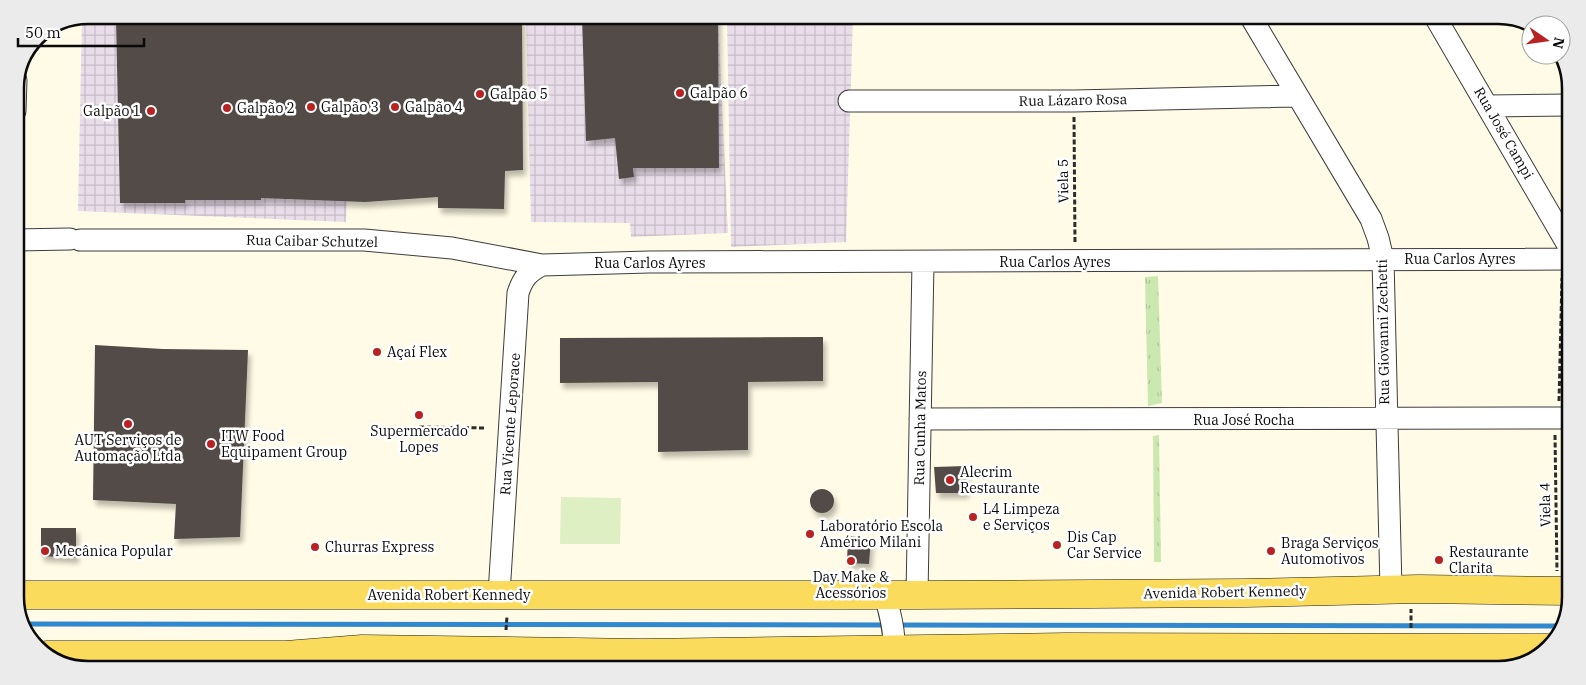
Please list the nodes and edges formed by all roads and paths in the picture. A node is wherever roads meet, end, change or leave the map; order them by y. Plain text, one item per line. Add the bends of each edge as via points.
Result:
1 (1255, 24) edge
2 (1439, 24) edge
3 (1297, 96) junction
4 (849, 101) dead end
5 (1074, 101) junction
6 (1562, 104) edge
7 (1489, 106) junction
8 (24, 240) edge
9 (1562, 249) edge
10 (1562, 255) edge
11 (1383, 259) junction
12 (923, 262) junction
13 (1076, 262) junction
14 (542, 265) junction
15 (1562, 274) edge
16 (1561, 418) edge
17 (920, 420) junction
18 (1386, 420) junction
19 (419, 427) dead end
20 (486, 428) dead end
21 (1562, 591) edge
22 (917, 594) junction
23 (24, 595) edge
24 (1401, 598) junction
25 (886, 599) junction
26 (503, 601) junction
27 (506, 633) dead end
28 (1411, 633) dead end
29 (1538, 648) edge
30 (1000, 649) junction
31 (892, 652) edge
32 (63, 656) edge
33 (136, 660) edge
34 (356, 660) edge
35 (969, 661) edge
36 (1033, 661) edge

1 - 3 street, Rua Giovanni Zechetti
2 - 7 street, Rua José Campi
3 - 5 street, Rua Lázaro Rosa
3 - 11 street, Rua Giovanni Zechetti via 1371,220
4 - 5 street, Rua Lázaro Rosa
5 - 13 path, Viela 5
6 - 7 street
7 - 9 street, Rua José Campi
8 - 14 street, Rua Caibar Schutzel via 373,241 452,248
10 - 11 street, Rua Carlos Ayres
11 - 13 street, Rua Carlos Ayres
11 - 18 street, Rua Giovanni Zechetti
12 - 13 street, Rua Carlos Ayres
12 - 14 street, Rua Carlos Ayres
12 - 17 street, Rua Cunha Matos
14 - 26 street, Rua Vicente Leporace via 530,271 518,293
15 - 16 path, Viela 4
16 - 18 street, Rua José Rocha
16 - 21 path, Viela 4
17 - 18 street, Rua José Rocha
17 - 22 street, Rua Cunha Matos
18 - 24 street, Rua Giovanni Zechetti
19 - 20 path
21 - 24 main road, Avenida Robert Kennedy
22 - 24 main road, Avenida Robert Kennedy via 1245,593
22 - 25 main road, Avenida Robert Kennedy
23 - 26 main road, Avenida Robert Kennedy
24 - 28 path
25 - 26 main road, Avenida Robert Kennedy
25 - 31 street
26 - 27 path
29 - 30 main road
30 - 31 main road
30 - 35 street
30 - 36 street
31 - 34 main road via 642,653
32 - 33 main road
33 - 34 main road via 316,654

